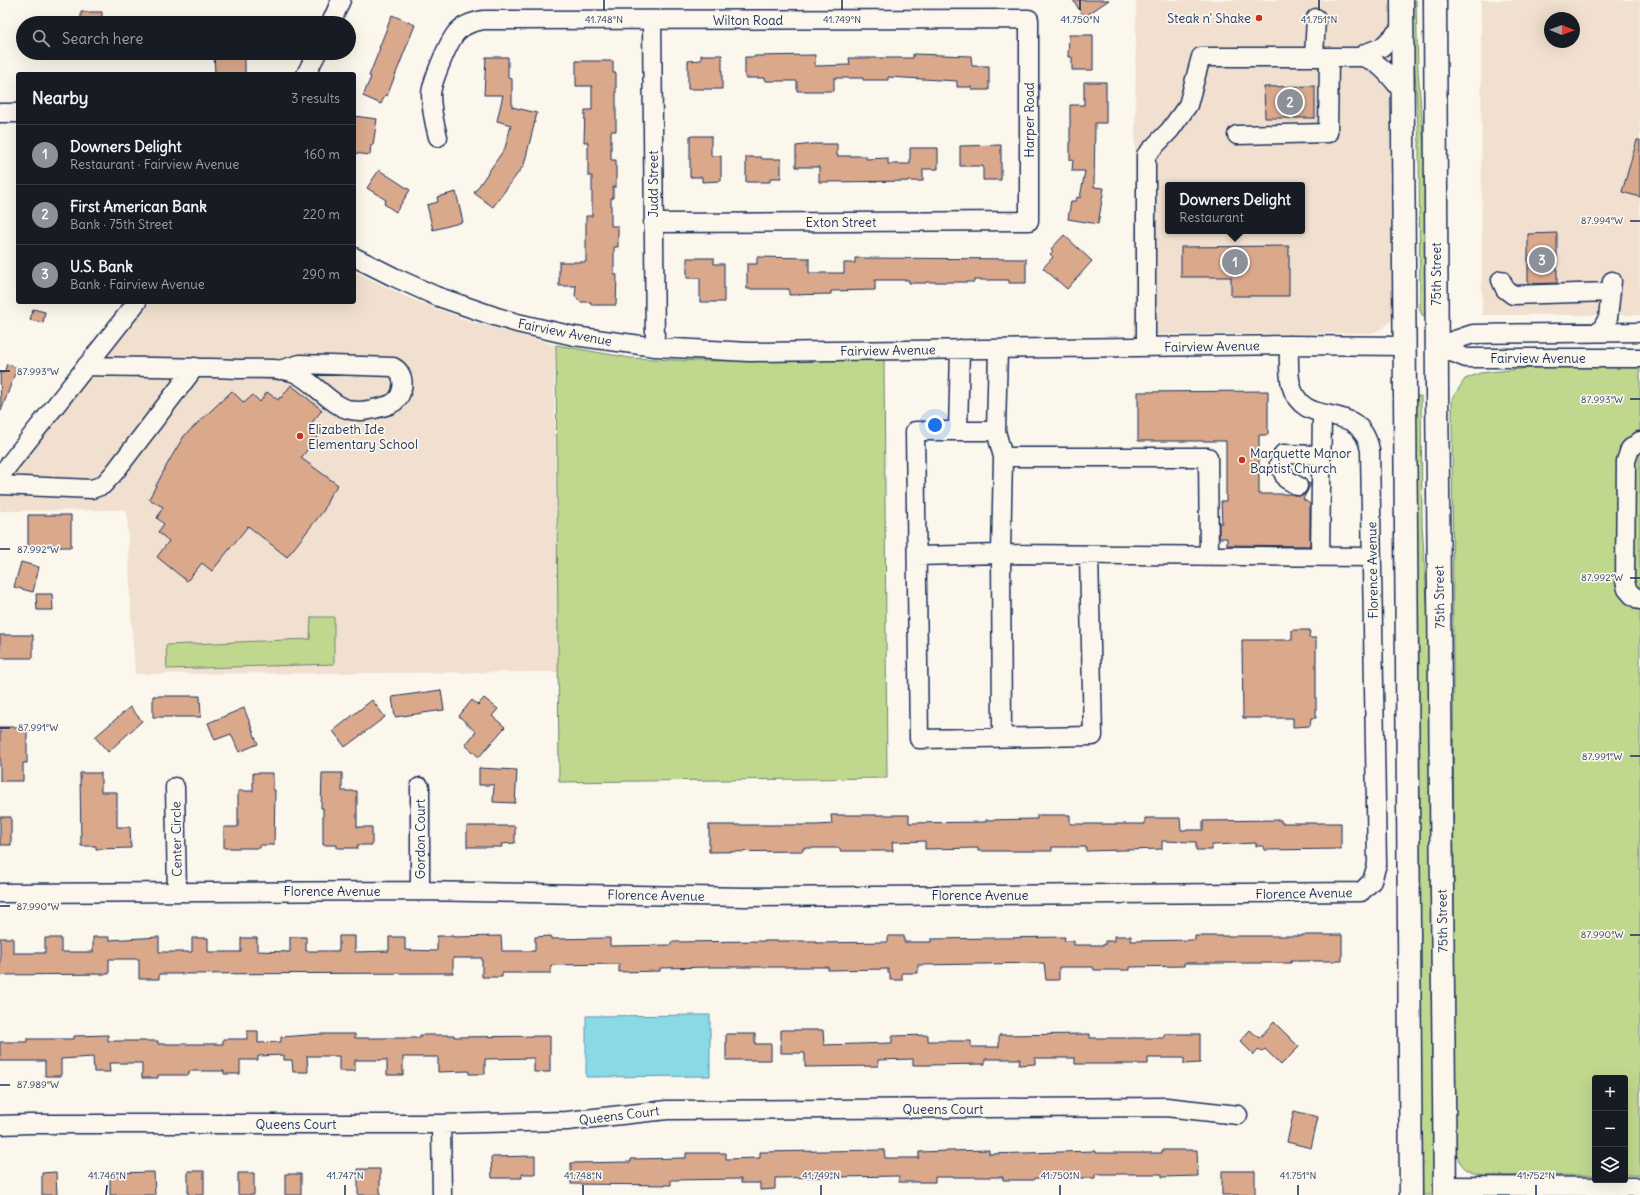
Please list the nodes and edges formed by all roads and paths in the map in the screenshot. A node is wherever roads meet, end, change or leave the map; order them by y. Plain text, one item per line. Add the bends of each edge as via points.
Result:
1 (341, 0) edge
2 (1402, 0) edge
3 (1435, 0) edge
4 (334, 16) edge
5 (1316, 18) dead end
6 (1029, 19) joint
7 (652, 20) junction
8 (1402, 27) junction
9 (1321, 56) junction
10 (1362, 57) junction
11 (313, 60) edge
12 (307, 72) edge
13 (1403, 92) junction
14 (0, 113) edge
15 (16, 113) edge
16 (1238, 135) dead end
17 (438, 137) dead end
18 (1029, 221) joint
19 (653, 223) junction
20 (356, 258) edge
21 (1501, 280) dead end
22 (135, 304) edge
23 (1600, 332) junction
24 (1640, 332) edge
25 (1289, 345) junction
26 (1405, 346) junction
27 (1437, 346) junction
28 (655, 347) junction
29 (1146, 347) junction
30 (960, 349) junction
31 (998, 349) junction
32 (1640, 358) edge
33 (86, 366) junction
34 (194, 367) junction
35 (279, 370) junction
36 (1322, 414) junction
37 (996, 431) junction
38 (958, 432) junction
39 (1640, 441) edge
40 (1321, 456) junction
41 (1003, 457) junction
42 (0, 476) edge
43 (0, 485) edge
44 (1309, 491) junction
45 (1001, 554) junction
46 (1089, 555) junction
47 (916, 556) junction
48 (1209, 556) junction
49 (1320, 557) junction
50 (1372, 557) junction
51 (1640, 600) edge
52 (1002, 737) junction
53 (420, 787) dead end
54 (174, 788) dead end
55 (177, 891) junction
56 (420, 891) junction
57 (0, 893) edge
58 (1238, 1115) dead end
59 (442, 1124) junction
60 (0, 1126) edge
61 (1640, 1188) edge
62 (1445, 1191) edge
63 (442, 1195) edge
64 (1411, 1195) edge

1 - 4 street
2 - 8 main road
3 - 27 main road, 75th Street
5 - 9 street
6 - 7 street, Wilton Road
6 - 18 street, Harper Road
7 - 17 street, Wilton Road via 483,20 469,24 457,31 447,47 431,92 432,114
7 - 19 street, Judd Street
8 - 10 street via 1382,47
8 - 13 main road
9 - 10 street
9 - 16 street via 1328,134
9 - 29 street via 1201,57 1188,105 1170,130 1146,155
10 - 13 street via 1373,61 1384,70
11 - 12 street
13 - 26 main road
14 - 15 street
18 - 19 street, Exton Street
19 - 28 street, Judd Street
20 - 28 street, Fairview Avenue via 436,296 517,323 574,336
21 - 23 street via 1505,289 1513,295 1611,289 1608,318
22 - 33 street
23 - 24 street, Fairview Avenue
23 - 27 street, Fairview Avenue via 1473,334
25 - 26 street, Fairview Avenue
25 - 29 street, Fairview Avenue
25 - 36 street, Florence Avenue via 1289,374 1295,396 1311,411
26 - 27 main road, Fairview Avenue
26 - 64 main road
27 - 32 street, Fairview Avenue via 1466,358
27 - 62 main road, 75th Street
28 - 30 street, Fairview Avenue via 750,352
29 - 31 street, Fairview Avenue
30 - 31 street, Fairview Avenue
30 - 38 street
31 - 37 street
33 - 34 street
33 - 42 street
34 - 35 street
34 - 43 street via 103,485 92,489
35 - 35 street via 295,374 339,406 349,410 360,411 392,404 402,388 399,372 392,367 300,364
36 - 40 street
36 - 50 street, Florence Avenue via 1347,419 1363,430 1368,438
37 - 38 street
37 - 41 street
38 - 47 street via 915,431
39 - 51 street via 1630,449 1626,461 1625,562 1627,589
40 - 44 street
40 - 44 street via 1283,454 1279,464 1286,479
41 - 45 street
41 - 48 street via 1208,457
44 - 49 street
45 - 46 street
45 - 47 street
45 - 52 street
46 - 48 street
46 - 52 street via 1093,736
47 - 52 street via 919,739
48 - 49 street
49 - 50 street
50 - 56 street, Florence Avenue via 1377,864 1372,881 1361,892 745,897
53 - 56 street, Gordon Court
54 - 55 street, Center Circle
55 - 56 street, Florence Avenue
55 - 57 street, Florence Avenue
58 - 59 street, Queens Court via 1166,1107 667,1110 567,1121
59 - 60 street, Queens Court
59 - 63 street
61 - 62 street

